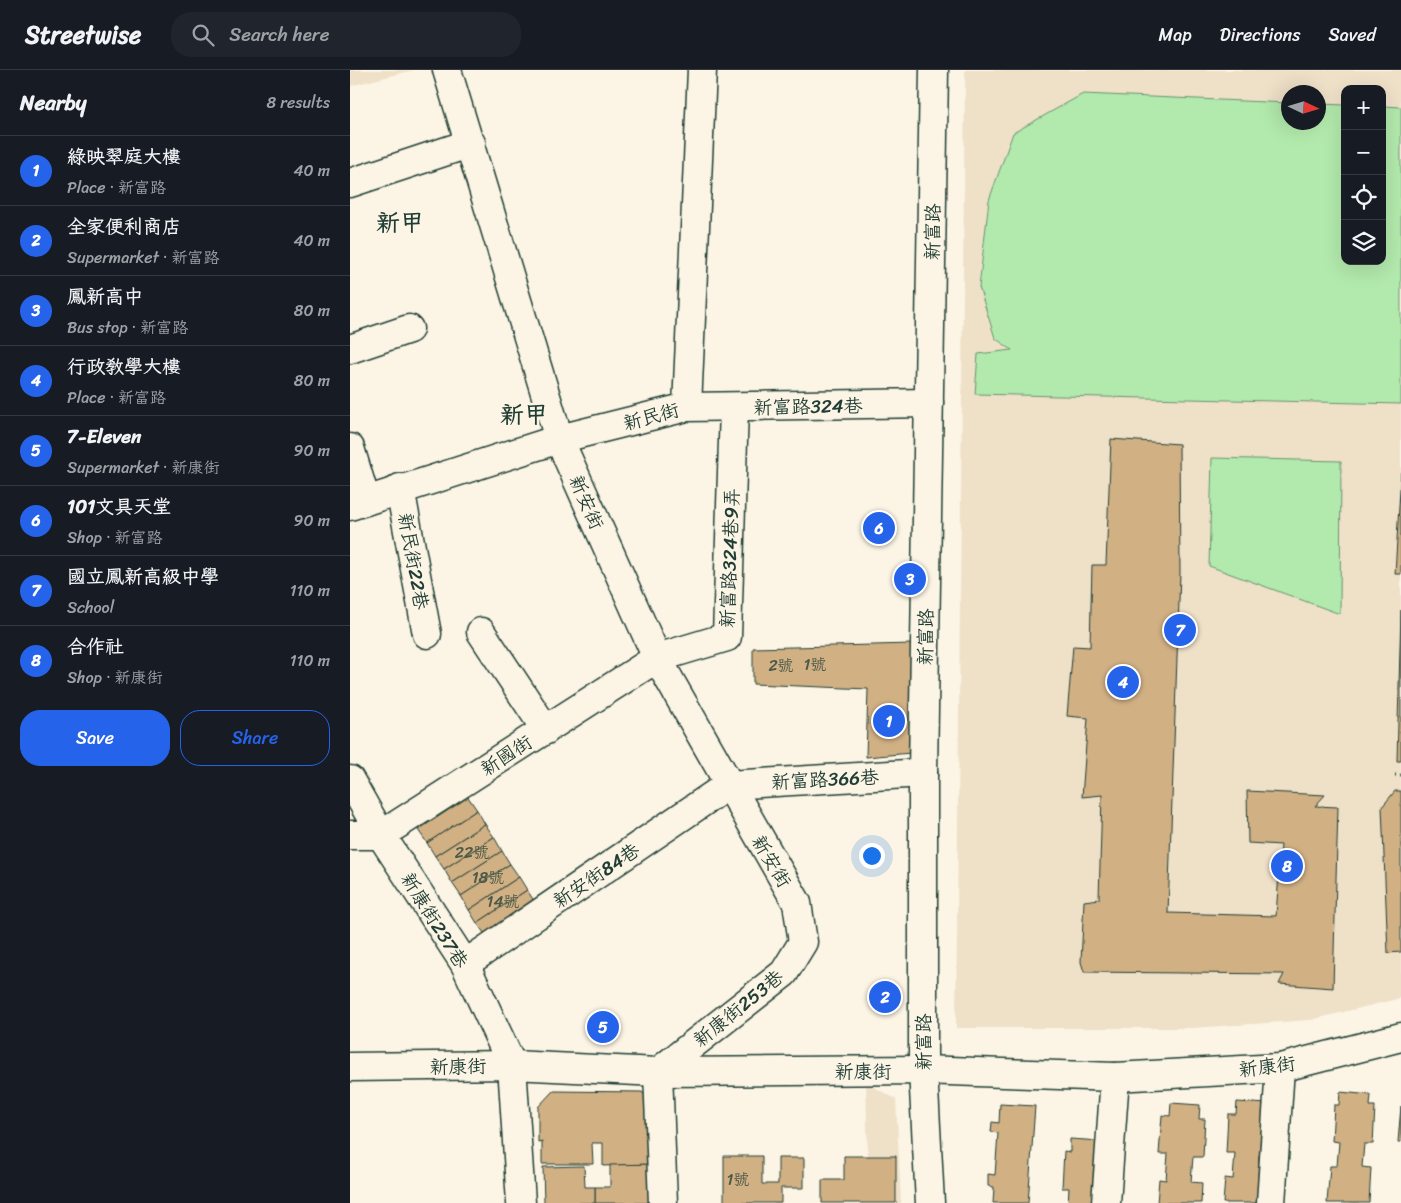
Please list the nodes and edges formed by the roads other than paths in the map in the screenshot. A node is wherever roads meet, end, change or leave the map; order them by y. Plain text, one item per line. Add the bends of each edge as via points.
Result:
1 (447, 70) edge
2 (702, 70) edge
3 (934, 70) edge
4 (471, 143) junction
5 (350, 183) edge
6 (409, 329) dead end
7 (350, 349) edge
8 (929, 404) junction
9 (687, 407) junction
10 (734, 407) junction
11 (559, 440) junction
12 (350, 448) edge
13 (400, 488) junction
14 (358, 503) edge
15 (481, 632) dead end
16 (427, 634) dead end
17 (657, 658) junction
18 (546, 730) junction
19 (923, 774) junction
20 (350, 780) edge
21 (728, 785) junction
22 (350, 835) edge
23 (381, 835) junction
24 (797, 903) joint
25 (465, 964) junction
26 (1401, 1037) edge
27 (512, 1066) junction
28 (350, 1067) edge
29 (1280, 1068) junction
30 (922, 1070) junction
31 (658, 1072) junction
32 (1114, 1077) junction
33 (520, 1203) edge
34 (663, 1203) edge
35 (930, 1203) edge
36 (1106, 1203) edge
37 (1271, 1203) edge

1 - 4 street, 新安街
2 - 9 street, 新民街
3 - 8 street, 新富路
4 - 5 street
4 - 11 street, 新安街
6 - 7 street
8 - 10 street, 新富路324巷
8 - 19 street, 新富路
9 - 10 street, 新富路324巷
9 - 11 street, 新民街
10 - 17 street, 新富路324巷9弄 via 727,637
11 - 13 street, 新民街
11 - 17 street, 新安街
12 - 14 street
13 - 14 street, 新民街
13 - 16 street, 新民街22巷
15 - 18 street
17 - 18 street, 新國街
17 - 21 street, 新安街
18 - 23 street, 新國街
19 - 21 street, 新富路366巷
19 - 30 street, 新富路
20 - 23 street, 新康街237巷
21 - 24 street, 新安街
21 - 25 street, 新安街84巷
22 - 23 street
23 - 25 street, 新康街237巷
24 - 31 street, 新康街253巷 via 803,942 784,973
25 - 27 street, 新康街237巷
26 - 29 street, 新康街
27 - 28 street, 新康街
27 - 31 street, 新康街
27 - 33 street
29 - 32 street, 新康街
29 - 37 street
30 - 31 street, 新康街
30 - 32 street, 新康街
30 - 35 street, 新富路
31 - 34 street
32 - 36 street

